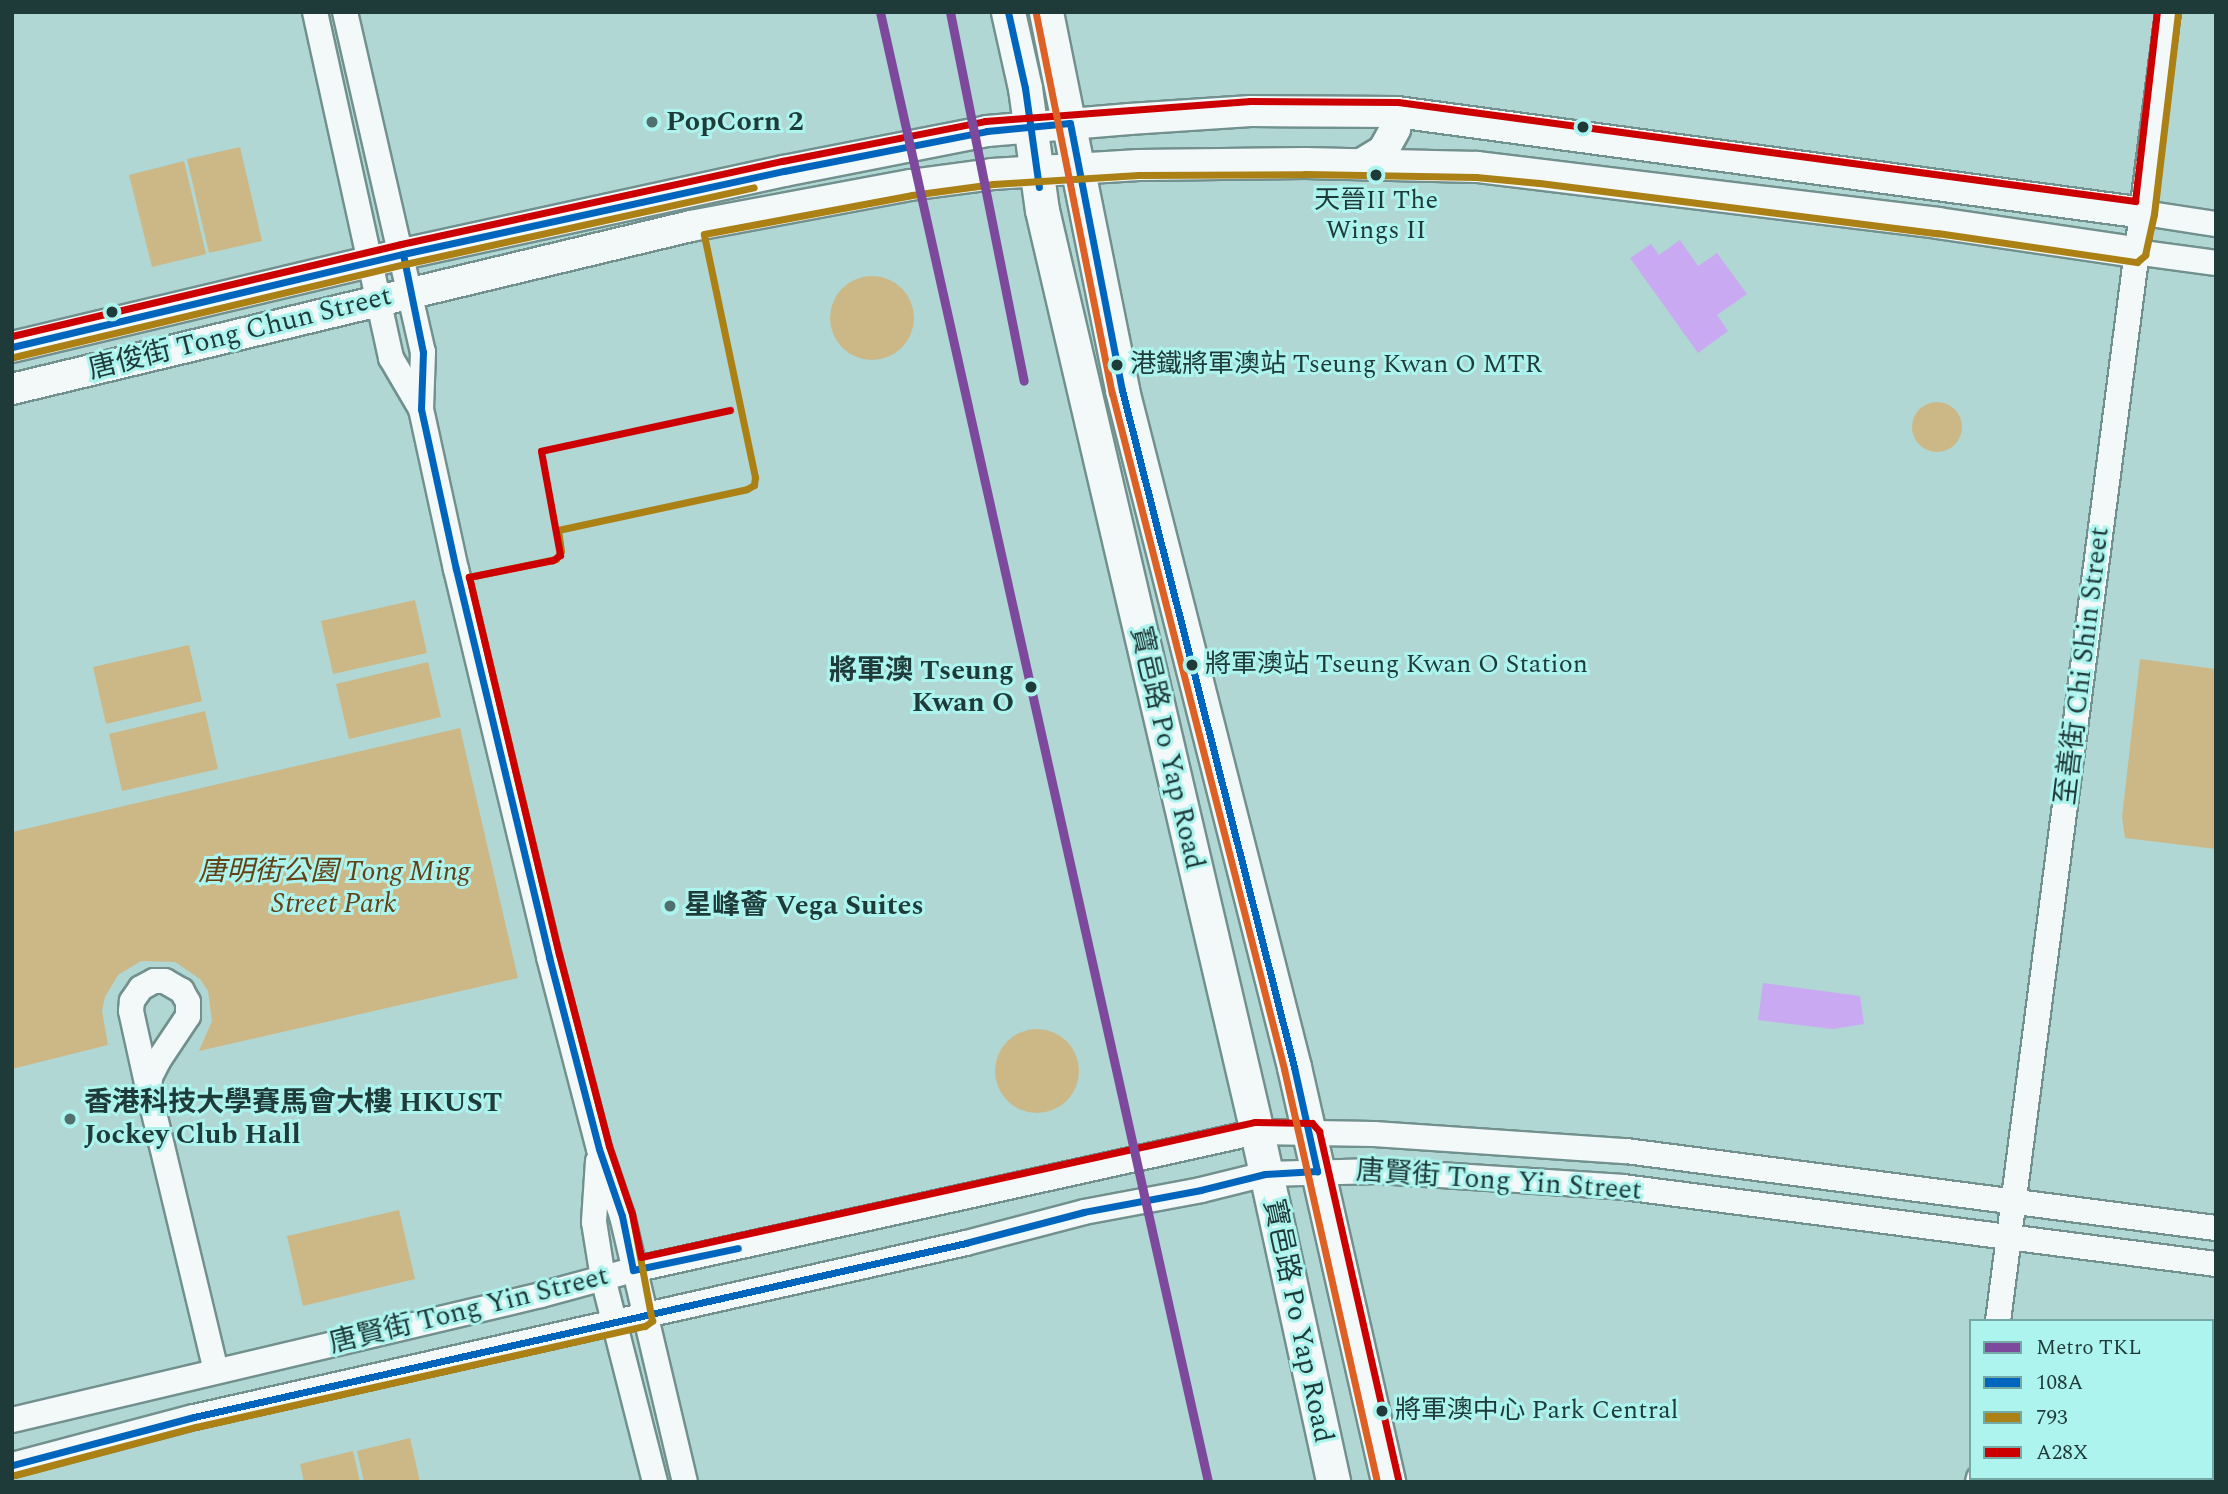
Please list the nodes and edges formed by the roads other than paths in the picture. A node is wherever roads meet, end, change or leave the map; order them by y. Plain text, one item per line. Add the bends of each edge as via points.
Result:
1 (315, 12) edge
2 (345, 12) edge
3 (1008, 12) edge
4 (1046, 12) edge
5 (2168, 12) edge
6 (1397, 112) junction
7 (1070, 123) junction
8 (1031, 127) junction
9 (1361, 164) junction
10 (1080, 169) junction
11 (1036, 171) junction
12 (2144, 213) junction
13 (2216, 224) edge
14 (2135, 252) junction
15 (403, 254) junction
16 (372, 263) junction
17 (2216, 263) edge
18 (411, 291) junction
19 (379, 299) junction
20 (12, 347) edge
21 (12, 389) edge
22 (421, 409) junction
23 (149, 1092) dead end
24 (1257, 1132) junction
25 (1309, 1133) junction
26 (599, 1149) junction
27 (1317, 1171) junction
28 (1265, 1174) junction
29 (2012, 1201) junction
30 (2216, 1228) edge
31 (2008, 1237) junction
32 (2216, 1264) edge
33 (633, 1270) junction
34 (603, 1278) junction
35 (643, 1316) junction
36 (1998, 1319) edge
37 (612, 1322) junction
38 (216, 1371) junction
39 (12, 1420) edge
40 (12, 1465) edge
41 (655, 1482) edge
42 (685, 1482) edge
43 (1333, 1482) edge
44 (1388, 1482) edge

1 - 16 street
2 - 15 street
3 - 8 main road, 寶邑路 Po Yap Road
4 - 7 main road, 寶邑路 Po Yap Road
5 - 12 street, 至善街 Chi Shin Street
6 - 7 street, 唐俊街 Tong Chun Street via 1251,111
6 - 9 street via 1395,129 1383,150
6 - 12 street, 唐俊街 Tong Chun Street
7 - 8 street, 唐俊街 Tong Chun Street
7 - 10 main road, 寶邑路 Po Yap Road
8 - 11 main road, 寶邑路 Po Yap Road
8 - 15 street, 唐俊街 Tong Chun Street via 987,131 783,171
9 - 10 street, 唐俊街 Tong Chun Street via 1139,164
9 - 14 street, 唐俊街 Tong Chun Street via 1540,173
10 - 11 street, 唐俊街 Tong Chun Street
10 - 25 main road, 寶邑路 Po Yap Road via 1122,390
11 - 18 street, 唐俊街 Tong Chun Street via 910,185 691,226
11 - 24 main road, 寶邑路 Po Yap Road
12 - 13 street, 唐俊街 Tong Chun Street
12 - 14 street, 至善街 Chi Shin Street
14 - 17 street, 唐俊街 Tong Chun Street
14 - 29 street, 至善街 Chi Shin Street
15 - 16 street, 唐俊街 Tong Chun Street
15 - 18 street
16 - 19 street
16 - 20 street, 唐俊街 Tong Chun Street
18 - 19 street, 唐俊街 Tong Chun Street
18 - 22 street via 424,352
19 - 21 street, 唐俊街 Tong Chun Street
19 - 22 street via 391,358
22 - 26 street
23 - 38 street
24 - 25 street, 唐賢街 Tong Yin Street
24 - 28 main road, 寶邑路 Po Yap Road
24 - 33 street, 唐賢街 Tong Yin Street
25 - 27 main road, 寶邑路 Po Yap Road
25 - 29 street, 唐賢街 Tong Yin Street via 1626,1152
26 - 33 street via 622,1216
26 - 34 street via 594,1222
27 - 28 street, 唐賢街 Tong Yin Street
27 - 31 street, 唐賢街 Tong Yin Street via 1622,1187
27 - 44 main road, 寶邑路 Po Yap Road
28 - 35 street, 唐賢街 Tong Yin Street
28 - 43 main road, 寶邑路 Po Yap Road
29 - 30 street, 唐賢街 Tong Yin Street
29 - 31 street, 至善街 Chi Shin Street
31 - 32 street, 唐賢街 Tong Yin Street
31 - 36 street, 至善街 Chi Shin Street
33 - 34 street, 唐賢街 Tong Yin Street
33 - 35 street
34 - 37 street
34 - 38 street, 唐賢街 Tong Yin Street
35 - 37 street, 唐賢街 Tong Yin Street
35 - 42 street
37 - 40 street, 唐賢街 Tong Yin Street via 194,1417
37 - 41 street
38 - 39 street, 唐賢街 Tong Yin Street

